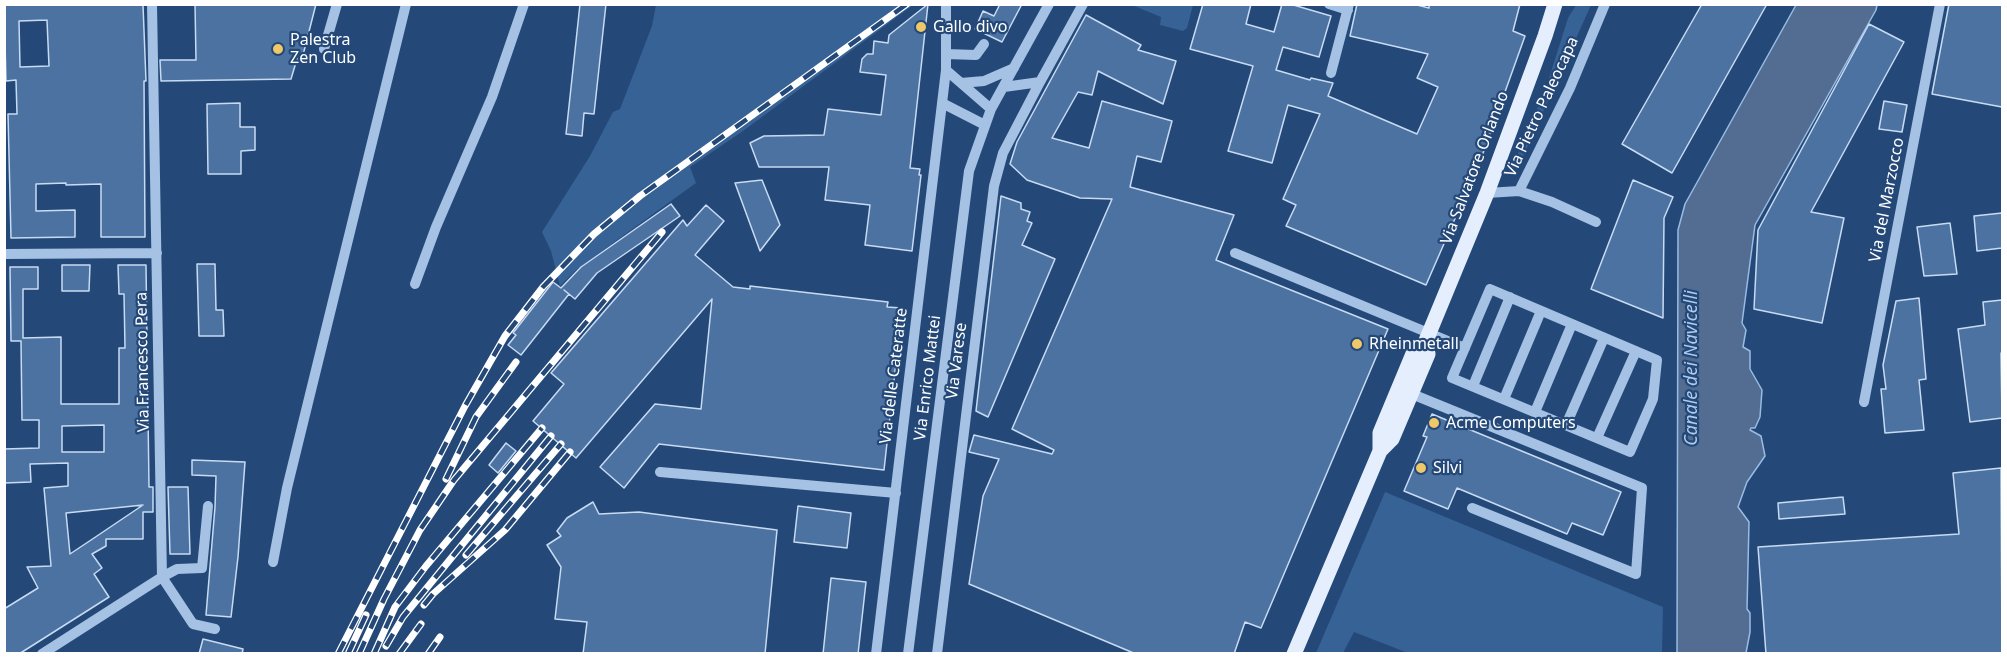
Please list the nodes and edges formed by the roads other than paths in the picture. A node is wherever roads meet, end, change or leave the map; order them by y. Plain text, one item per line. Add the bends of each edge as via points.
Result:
1 (152, 4) edge
2 (337, 4) edge
3 (406, 4) edge
4 (524, 4) edge
5 (946, 4) edge
6 (1049, 4) edge
7 (1083, 4) edge
8 (1329, 4) edge
9 (1555, 4) edge
10 (1605, 4) edge
11 (1940, 4) edge
12 (1349, 7) edge
13 (984, 44) dead end
14 (324, 49) dead end
15 (946, 54) junction
16 (1014, 68) junction
17 (946, 70) junction
18 (1330, 73) dead end
19 (1040, 82) junction
20 (962, 83) junction
21 (1004, 87) junction
22 (942, 103) junction
23 (991, 109) junction
24 (985, 125) junction
25 (1519, 191) junction
26 (1487, 193) junction
27 (1596, 222) dead end
28 (157, 253) junction
29 (1235, 253) dead end
30 (4, 254) edge
31 (415, 284) dead end
32 (1510, 297) junction
33 (1541, 311) junction
34 (1572, 324) junction
35 (1427, 338) junction
36 (1604, 338) junction
37 (1465, 348) junction
38 (1636, 351) junction
39 (1473, 386) junction
40 (1405, 391) junction
41 (1504, 399) junction
42 (1864, 402) dead end
43 (1535, 412) junction
44 (1566, 425) junction
45 (1597, 438) junction
46 (660, 472) dead end
47 (896, 493) junction
48 (208, 506) dead end
49 (1472, 507) dead end
50 (273, 562) dead end
51 (162, 578) junction
52 (215, 629) dead end
53 (42, 654) edge
54 (876, 654) edge
55 (908, 654) edge
56 (937, 654) edge
57 (1294, 654) edge

1 - 28 street, Via Francesco Pera
2 - 14 street
3 - 50 street via 287,488
4 - 31 street via 492,97
5 - 15 street, Via delle Cateratte
6 - 16 street, Via Enrico Mattei
7 - 19 street
8 - 12 street
9 - 26 main road, Via Salvatore Orlando
10 - 25 street, Via Pietro Paleocapa via 1570,88
11 - 42 street, Via del Marzocco
12 - 18 street
13 - 15 street via 976,55
15 - 17 street, Via delle Cateratte
16 - 20 street via 984,81
16 - 21 street, Via Enrico Mattei
17 - 20 street
17 - 22 street, Via delle Cateratte
19 - 21 street
19 - 56 street, Via Varese via 1003,153 993,186
20 - 23 street
21 - 23 street, Via Enrico Mattei
22 - 24 street
22 - 47 street, Via delle Cateratte
23 - 24 street, Via Enrico Mattei
24 - 55 street, Via Enrico Mattei via 969,171 964,203
25 - 26 street, Via Pietro Paleocapa
25 - 27 street
26 - 35 main road, Via Salvatore Orlando
28 - 30 street
28 - 51 street, Via Francesco Pera
29 - 35 street
32 - 33 street
32 - 37 street via 1490,289
32 - 39 street
33 - 34 street
33 - 41 street
34 - 36 street
34 - 43 street
35 - 37 street
35 - 40 main road, Via Salvatore Orlando via 1428,354
36 - 38 street
36 - 44 street
37 - 39 street via 1452,378
38 - 45 street
38 - 45 street via 1657,360 1653,399 1630,452
39 - 41 street
40 - 49 street via 1642,488 1636,574
40 - 57 main road, Via Salvatore Orlando via 1392,439 1380,451
41 - 43 street
43 - 44 street
44 - 45 street
46 - 47 street
47 - 54 street, Via delle Cateratte
48 - 51 street via 202,568 177,569
51 - 52 street via 193,624
51 - 53 street

